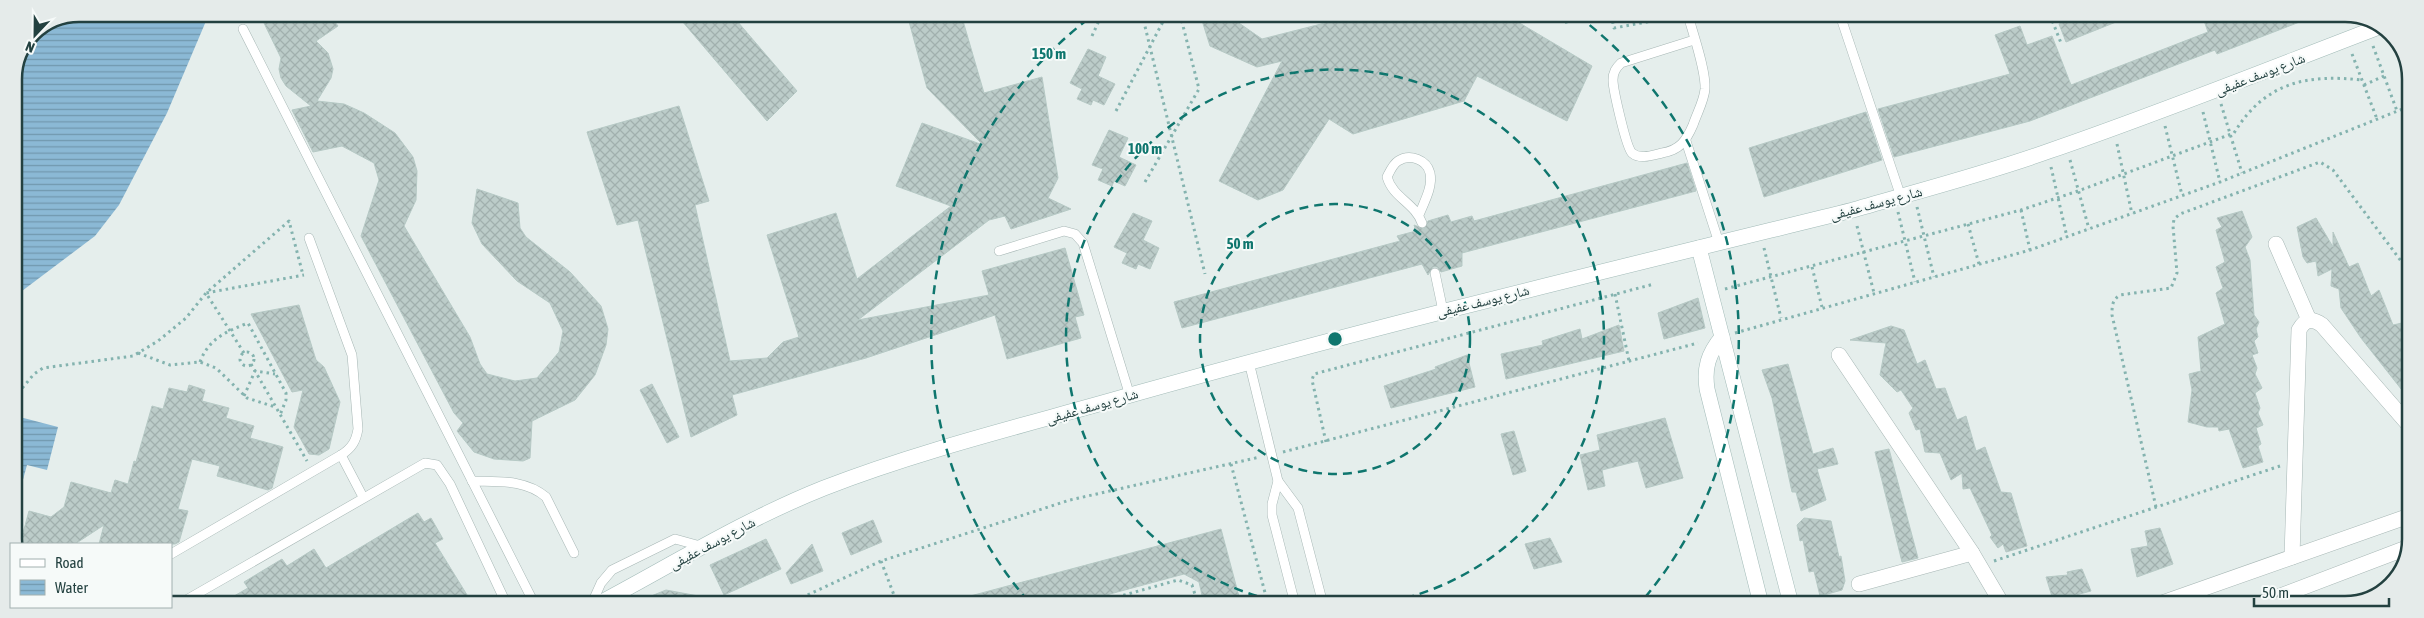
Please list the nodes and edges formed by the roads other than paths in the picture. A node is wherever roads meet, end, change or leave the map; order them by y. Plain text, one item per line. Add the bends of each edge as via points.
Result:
1 (1690, 22) edge
2 (1842, 22) edge
3 (243, 29) dead end
4 (2373, 30) edge
5 (1694, 40) junction
6 (1686, 141) junction
7 (1903, 196) junction
8 (1420, 219) joint
9 (309, 238) dead end
10 (1719, 243) junction
11 (2276, 244) dead end
12 (1698, 248) junction
13 (999, 251) dead end
14 (1434, 273) dead end
15 (1443, 311) junction
16 (2309, 320) junction
17 (1722, 337) junction
18 (1839, 355) dead end
19 (1249, 362) junction
20 (1130, 396) junction
21 (2402, 418) edge
22 (341, 455) junction
23 (472, 481) junction
24 (1278, 481) junction
25 (363, 498) junction
26 (2402, 518) edge
27 (704, 547) junction
28 (2400, 551) edge
29 (172, 553) edge
30 (574, 553) dead end
31 (2292, 557) junction
32 (1976, 559) junction
33 (1859, 584) dead end
34 (193, 596) edge
35 (503, 596) edge
36 (530, 596) edge
37 (595, 596) edge
38 (613, 596) edge
39 (1293, 596) edge
40 (1321, 596) edge
41 (1758, 596) edge
42 (1789, 596) edge
43 (1997, 596) edge
44 (2182, 596) edge
45 (2280, 596) edge

1 - 5 lane
2 - 7 lane
3 - 23 lane
4 - 7 street, شارع يوسف عفيفى via 2048,152
5 - 6 lane via 1705,87
5 - 6 lane via 1621,63 1613,82 1632,153 1645,157 1673,151
6 - 10 lane
7 - 10 street, شارع يوسف عفيفى
8 - 8 lane via 1394,192 1387,177 1398,161 1408,157 1427,165 1430,174
9 - 22 lane via 352,355 358,429 353,445
10 - 12 street, شارع يوسف عفيفى
11 - 16 street
12 - 15 street, شارع يوسف عفيفى
12 - 17 street
13 - 20 lane via 1064,231 1075,234 1082,243
14 - 15 lane
15 - 19 street, شارع يوسف عفيفى
16 - 21 street via 2316,320 2322,325
16 - 31 street via 2302,323 2299,330
17 - 41 street via 1712,348 1707,361 1707,390
17 - 42 street
18 - 32 street
19 - 20 street, شارع يوسف عفيفى
19 - 24 lane
20 - 27 street, شارع يوسف عفيفى via 884,467 821,489
22 - 25 lane
22 - 29 lane
23 - 30 lane via 522,483 541,492
23 - 36 lane
24 - 39 lane via 1272,515
24 - 40 lane via 1298,508
25 - 34 lane
25 - 35 lane via 418,465 436,465 450,484
26 - 31 street
27 - 37 lane via 675,539 612,570
27 - 38 street, شارع يوسف عفيفى
28 - 45 street
31 - 44 street
32 - 33 street
32 - 43 street

